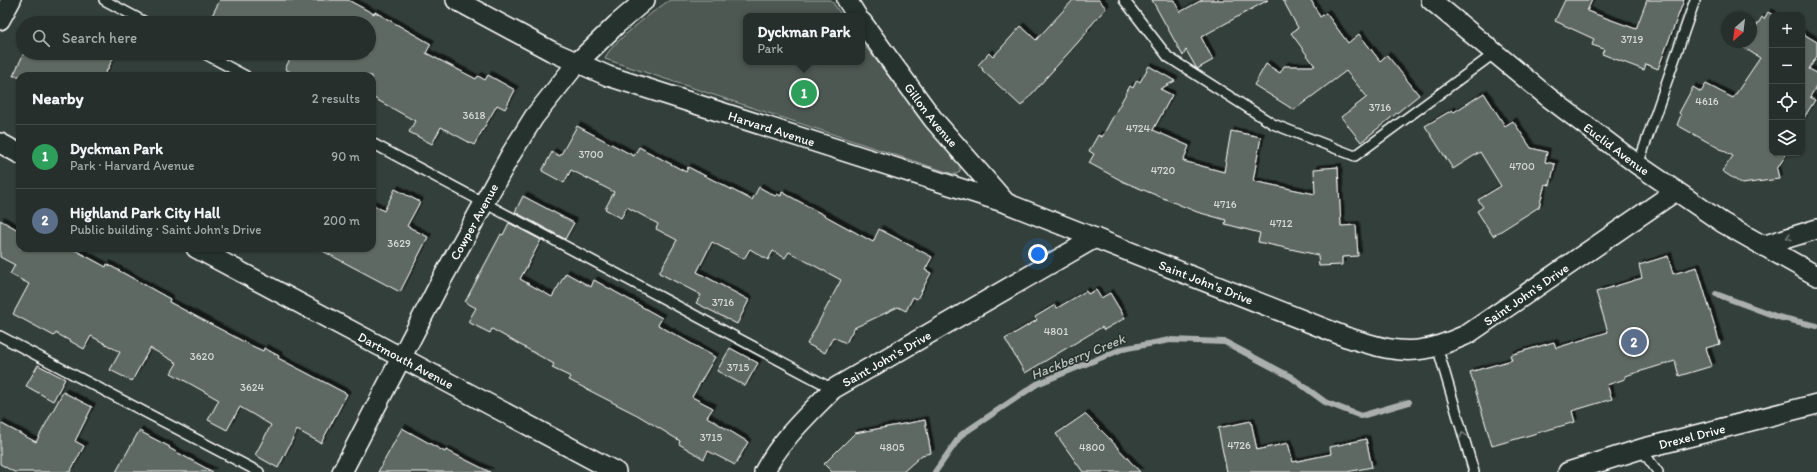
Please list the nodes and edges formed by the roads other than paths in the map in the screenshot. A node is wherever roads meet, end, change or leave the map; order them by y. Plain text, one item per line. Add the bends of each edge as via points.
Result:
1 (11, 0) edge
2 (104, 0) edge
3 (456, 0) edge
4 (645, 0) edge
5 (847, 0) edge
6 (1124, 0) edge
7 (1431, 0) edge
8 (1695, 0) edge
9 (855, 13) edge
10 (134, 16) edge
11 (0, 20) edge
12 (865, 26) edge
13 (1495, 53) junction
14 (216, 60) edge
15 (577, 63) junction
16 (239, 72) edge
17 (0, 143) edge
18 (376, 145) edge
19 (16, 152) edge
20 (1638, 165) junction
21 (1676, 191) junction
22 (484, 203) junction
23 (1006, 203) junction
24 (1817, 229) edge
25 (1095, 238) junction
26 (1762, 246) junction
27 (203, 252) edge
28 (1817, 276) edge
29 (0, 336) edge
30 (1437, 346) junction
31 (400, 357) junction
32 (833, 389) junction
33 (1817, 404) edge
34 (1641, 449) junction
35 (259, 472) edge
36 (342, 472) edge
37 (616, 472) edge
38 (764, 472) edge
39 (1474, 472) edge
40 (1568, 472) edge
41 (1658, 472) edge

1 - 11 street
2 - 10 lane
3 - 15 street, Harvard Avenue
4 - 15 street, Cowper Avenue
5 - 9 street
6 - 13 lane via 1168,57 1273,124 1355,156
7 - 13 street, Euclid Avenue
8 - 20 lane
12 - 23 street, Gillon Avenue via 933,118
13 - 20 street, Euclid Avenue
14 - 16 lane
15 - 22 street, Cowper Avenue via 534,117
15 - 23 street, Harvard Avenue via 608,76
17 - 19 street
18 - 22 lane
20 - 21 street, Euclid Avenue
21 - 26 street, Euclid Avenue
21 - 30 street, Saint John's Drive via 1468,334
22 - 31 street, Cowper Avenue
22 - 32 lane
23 - 25 street, Harvard Avenue
24 -> 26 street
25 - 30 street, Saint John's Drive via 1379,348 1403,351 1424,350
25 - 32 street, Saint John's Drive
26 - 28 street, Euclid Avenue
27 - 31 street, Dartmouth Avenue
29 - 35 lane
39 -> 30 lane
31 - 36 street, Cowper Avenue
31 - 37 street, Dartmouth Avenue
32 - 38 street, Saint John's Drive via 797,424 772,456
33 - 34 street, Drexel Drive
34 - 40 street, Drexel Drive
34 - 41 lane

